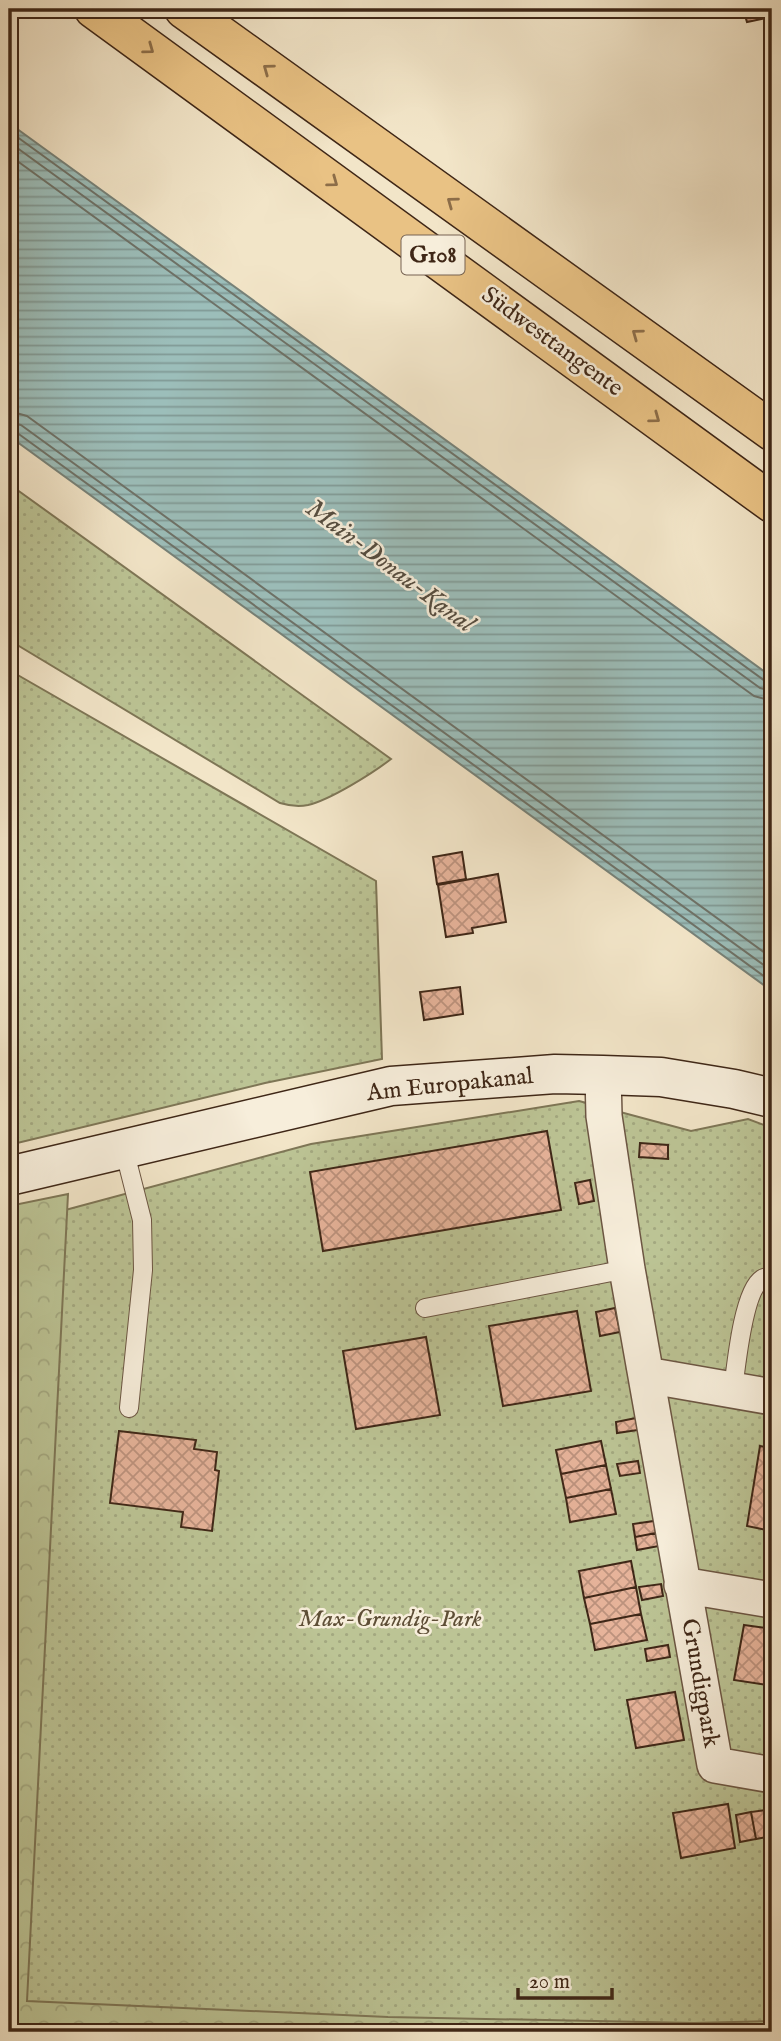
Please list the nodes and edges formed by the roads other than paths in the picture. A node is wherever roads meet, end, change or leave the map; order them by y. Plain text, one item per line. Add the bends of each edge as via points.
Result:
1 (94, 9) edge
2 (184, 9) edge
3 (772, 431) edge
4 (772, 503) edge
5 (603, 1075) junction
6 (772, 1098) edge
7 (124, 1149) junction
8 (9, 1176) edge
9 (627, 1269) junction
10 (772, 1276) edge
11 (425, 1308) dead end
12 (646, 1376) junction
13 (733, 1390) junction
14 (772, 1397) edge
15 (129, 1408) dead end
16 (682, 1585) junction
17 (772, 1600) edge
18 (772, 1775) edge

1 -> 4 highway, Südwesttangente / G108
3 -> 2 highway, G108
5 - 6 main road, Am Europakanal via 661,1077
5 - 7 main road, Am Europakanal via 391,1086
5 - 9 street, Grundigpark via 604,1116
7 - 8 main road, Am Europakanal
7 - 15 lane via 142,1220 143,1270
9 - 11 lane
9 - 12 street, Grundigpark
10 - 13 lane via 754,1287 746,1308
12 - 13 street
12 - 16 street, Grundigpark
13 - 14 street
16 - 17 street, Grundigpark
16 - 18 street, Grundigpark via 715,1765

